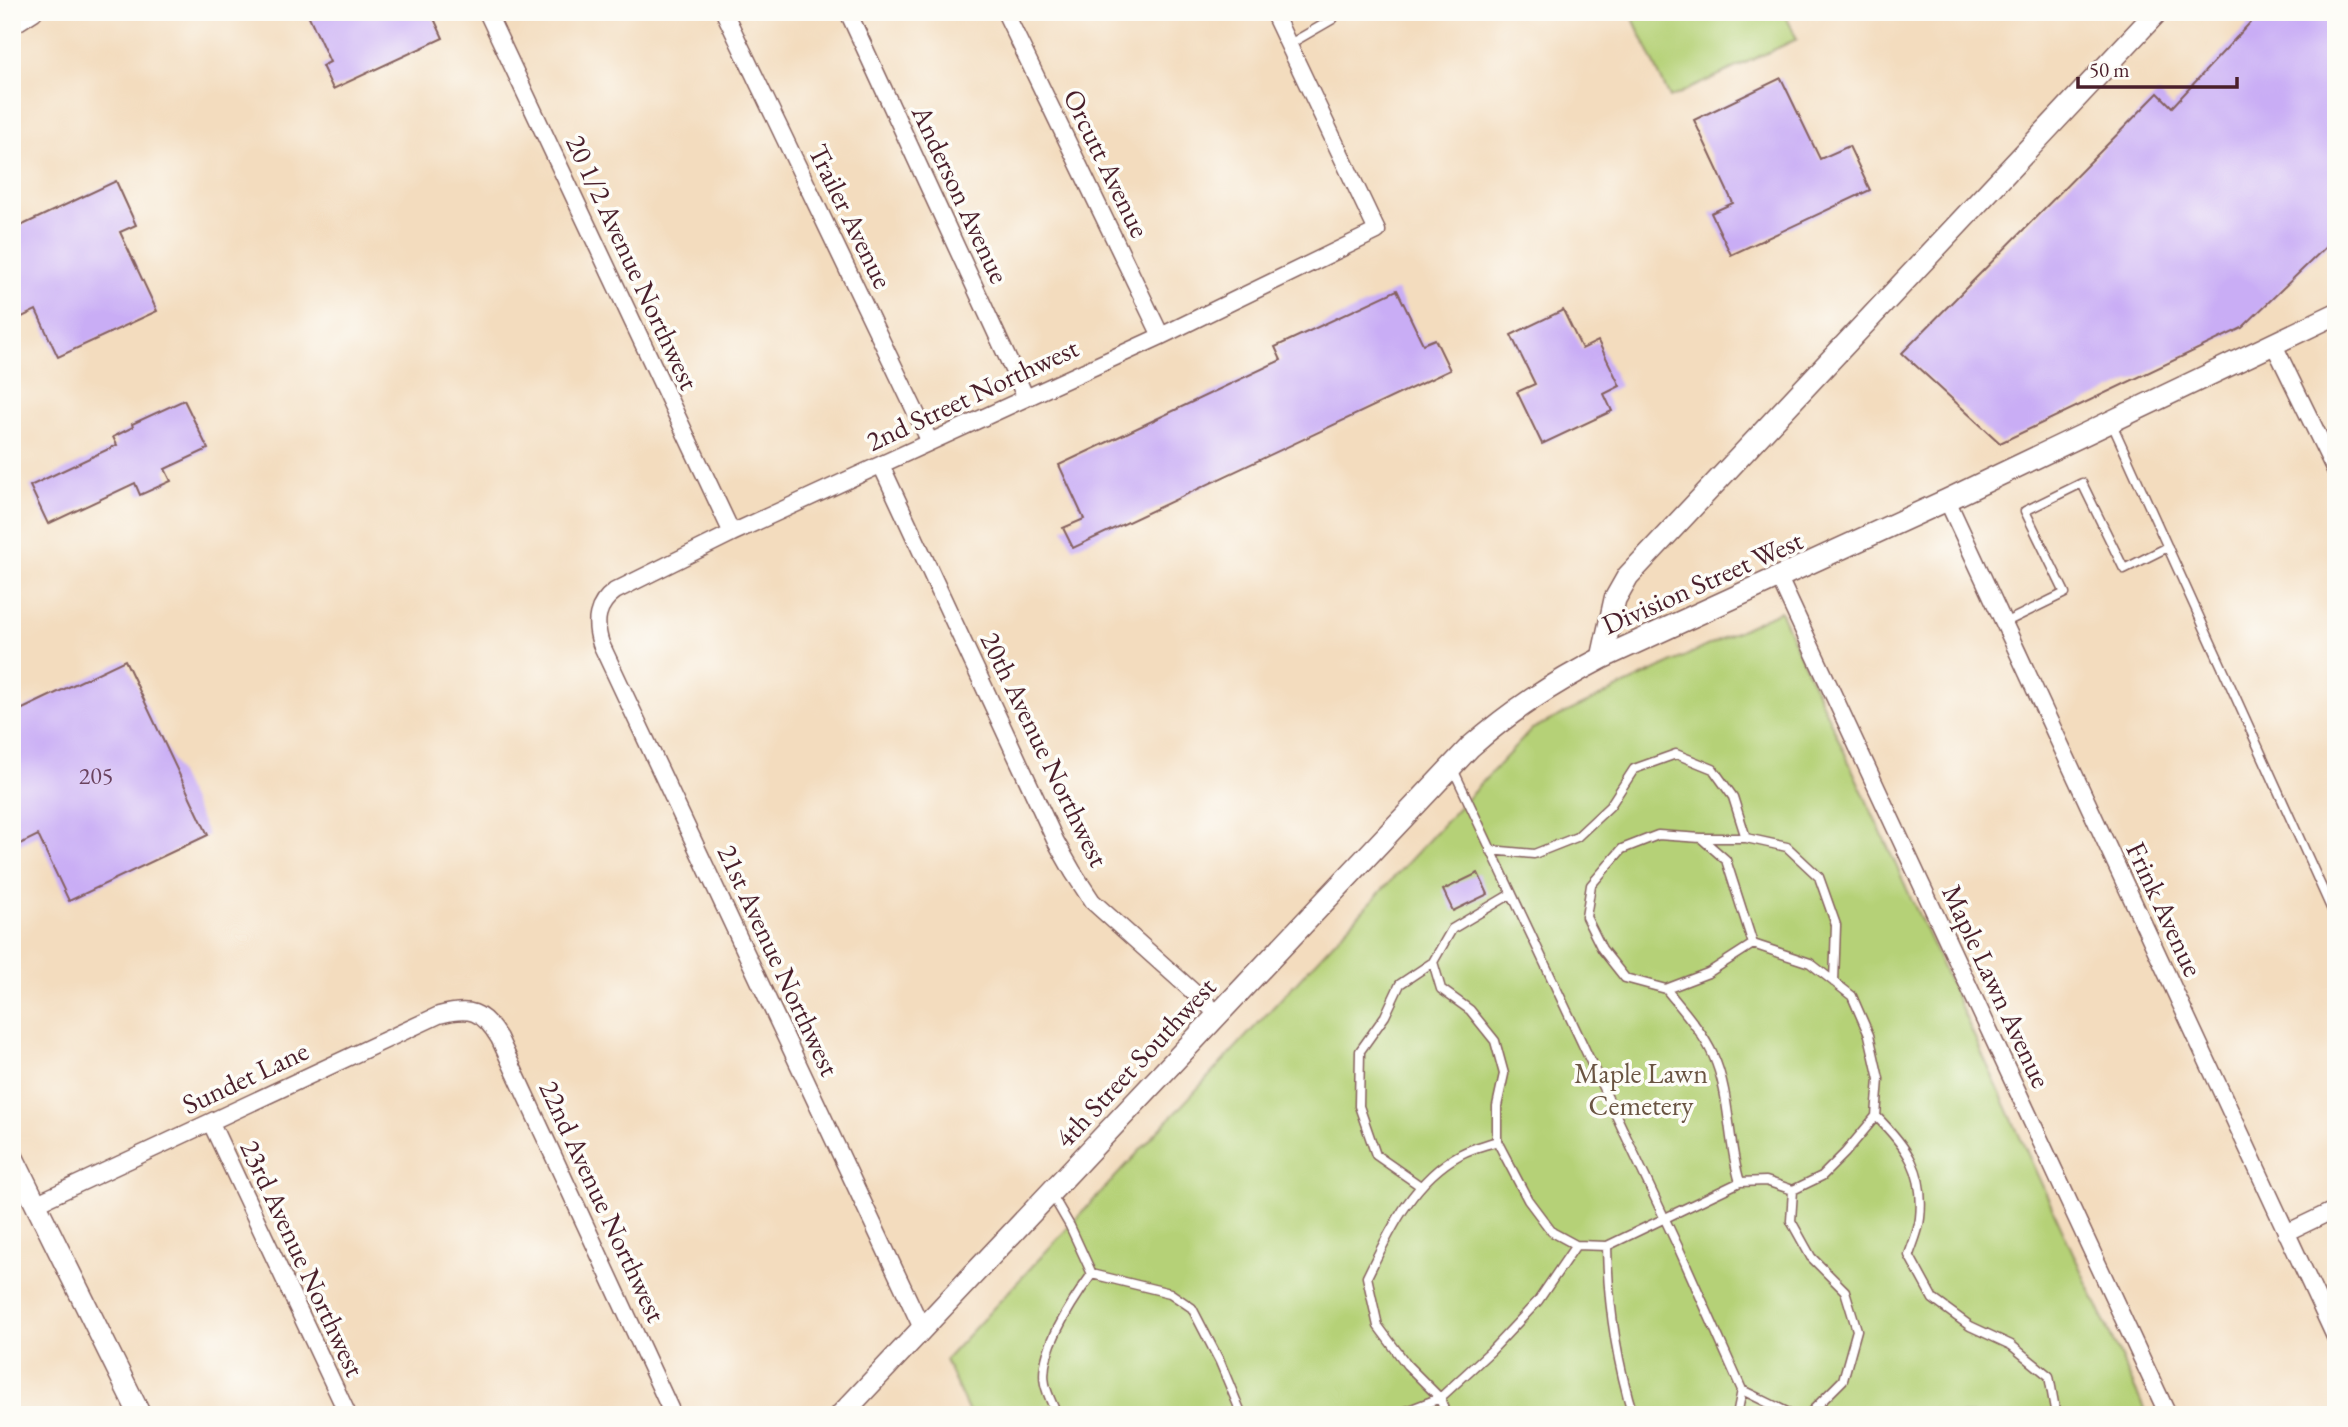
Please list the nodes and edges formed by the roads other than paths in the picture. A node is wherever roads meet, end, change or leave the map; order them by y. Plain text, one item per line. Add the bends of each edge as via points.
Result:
1 (34, 12) edge
2 (488, 12) edge
3 (724, 12) edge
4 (848, 12) edge
5 (1004, 12) edge
6 (1273, 12) edge
7 (1338, 12) edge
8 (2157, 12) edge
9 (12, 26) edge
10 (1288, 45) junction
11 (2336, 314) edge
12 (1161, 336) junction
13 (2273, 343) junction
14 (1026, 398) junction
15 (2111, 421) junction
16 (930, 442) junction
17 (881, 466) junction
18 (2336, 472) edge
19 (1947, 500) junction
20 (732, 533) junction
21 (2168, 547) junction
22 (1779, 578) junction
23 (597, 612) joint
24 (2004, 623) junction
25 (1602, 658) junction
26 (1452, 766) junction
27 (1700, 838) junction
28 (1746, 838) junction
29 (1490, 850) junction
30 (1511, 894) junction
31 (2336, 919) edge
32 (1753, 944) junction
33 (1433, 962) junction
34 (1834, 982) junction
35 (1666, 989) junction
36 (480, 1014) joint
37 (1219, 1015) junction
38 (1876, 1116) junction
39 (211, 1123) junction
40 (1497, 1141) junction
41 (12, 1156) edge
42 (17, 1179) edge
43 (1740, 1182) junction
44 (1419, 1185) junction
45 (1793, 1190) junction
46 (1050, 1192) junction
47 (36, 1204) junction
48 (2336, 1209) edge
49 (1664, 1218) junction
50 (2286, 1233) junction
51 (1576, 1245) junction
52 (1607, 1246) junction
53 (1092, 1274) junction
54 (922, 1328) junction
55 (2336, 1339) edge
56 (1742, 1390) junction
57 (1440, 1398) junction
58 (671, 1414) edge
59 (140, 1415) edge
60 (348, 1415) edge
61 (841, 1415) edge
62 (1057, 1415) edge
63 (1242, 1415) edge
64 (1396, 1415) edge
65 (1446, 1415) edge
66 (1633, 1415) edge
67 (1737, 1415) edge
68 (1793, 1415) edge
69 (1808, 1415) edge
70 (2056, 1415) edge
71 (2168, 1415) edge

1 - 9 street
2 - 20 street, 20 1/2 Avenue Northwest
3 - 16 street, Trailer Avenue
4 - 14 street, Anderson Avenue
5 - 12 street, Orcutt Avenue
6 - 10 street
7 - 10 lane via 1334,19
8 - 25 street, Division Street West via 1628,576 1612,609
10 - 12 street, 2nd Street Northwest via 1377,231
11 - 13 street, Division Street West
12 - 14 street, 2nd Street Northwest
13 - 15 street, Division Street West
13 - 18 street
14 - 16 street, 2nd Street Northwest
15 - 19 street, Division Street West
15 - 21 lane
16 - 17 street, 2nd Street Northwest
17 - 20 street, 2nd Street Northwest
17 - 37 street, 20th Avenue Northwest via 1073,872 1092,901
19 - 22 street, Division Street West
19 - 24 street, Frink Avenue
20 - 23 street, 2nd Street Northwest via 615,591
21 - 24 lane via 2124,569 2082,483 2025,511 2065,593
21 - 31 lane
22 - 25 street, Division Street West
22 - 71 street, Maple Lawn Avenue
23 - 54 street, 21st Avenue Northwest via 601,644
24 - 50 street, Frink Avenue
25 - 26 street, 4th Street Southwest via 1503,718
26 - 29 lane
26 - 37 street, 4th Street Southwest
27 - 28 lane
27 - 32 lane via 1726,860
27 - 35 lane via 1658,835 1622,849 1591,885 1586,917 1602,949 1625,978
28 - 29 lane via 1733,797 1713,769 1676,754 1634,769 1610,806 1577,837 1534,854
28 - 34 lane via 1787,847 1819,877 1836,925
29 - 30 lane
30 - 33 lane via 1452,929
30 - 49 lane
32 - 34 lane via 1810,964
32 - 35 lane via 1708,973
33 - 40 lane via 1441,989 1470,1010 1495,1041 1504,1074 1497,1106
33 - 44 lane via 1400,984 1385,1016 1360,1051 1359,1105 1376,1155
34 - 38 lane via 1852,996 1869,1035 1879,1079
35 - 43 lane via 1713,1055
36 - 39 street, Sundet Lane via 460,1010 439,1015
36 - 58 street, 22nd Avenue Northwest via 499,1038
37 - 46 street, 4th Street Southwest
38 - 45 lane via 1822,1176
38 - 70 lane via 1902,1142 1920,1181 1920,1220 1909,1255 1933,1299 1970,1326 2011,1345 2049,1376
39 - 47 street, Sundet Lane
39 - 60 street, 23rd Avenue Northwest
40 - 44 lane via 1461,1154
40 - 51 lane via 1528,1200 1552,1232
41 - 42 street
42 - 47 street
43 - 45 lane via 1766,1181
43 - 49 lane
44 - 57 lane via 1367,1277 1378,1326
45 - 69 lane via 1791,1221 1811,1257 1845,1291 1857,1330 1843,1380
46 - 53 lane
46 - 54 street, 4th Street Southwest
47 - 59 street
48 - 50 street
49 - 52 lane
49 - 56 lane
50 - 55 street, Frink Avenue
51 - 52 lane
51 - 57 lane via 1538,1301
52 - 66 lane via 1614,1343
53 - 62 lane via 1068,1307 1049,1349 1044,1382
53 - 63 lane via 1170,1293 1192,1308
54 - 61 street, 4th Street Southwest
56 - 67 lane
56 - 68 lane
57 - 64 lane
57 - 65 lane

